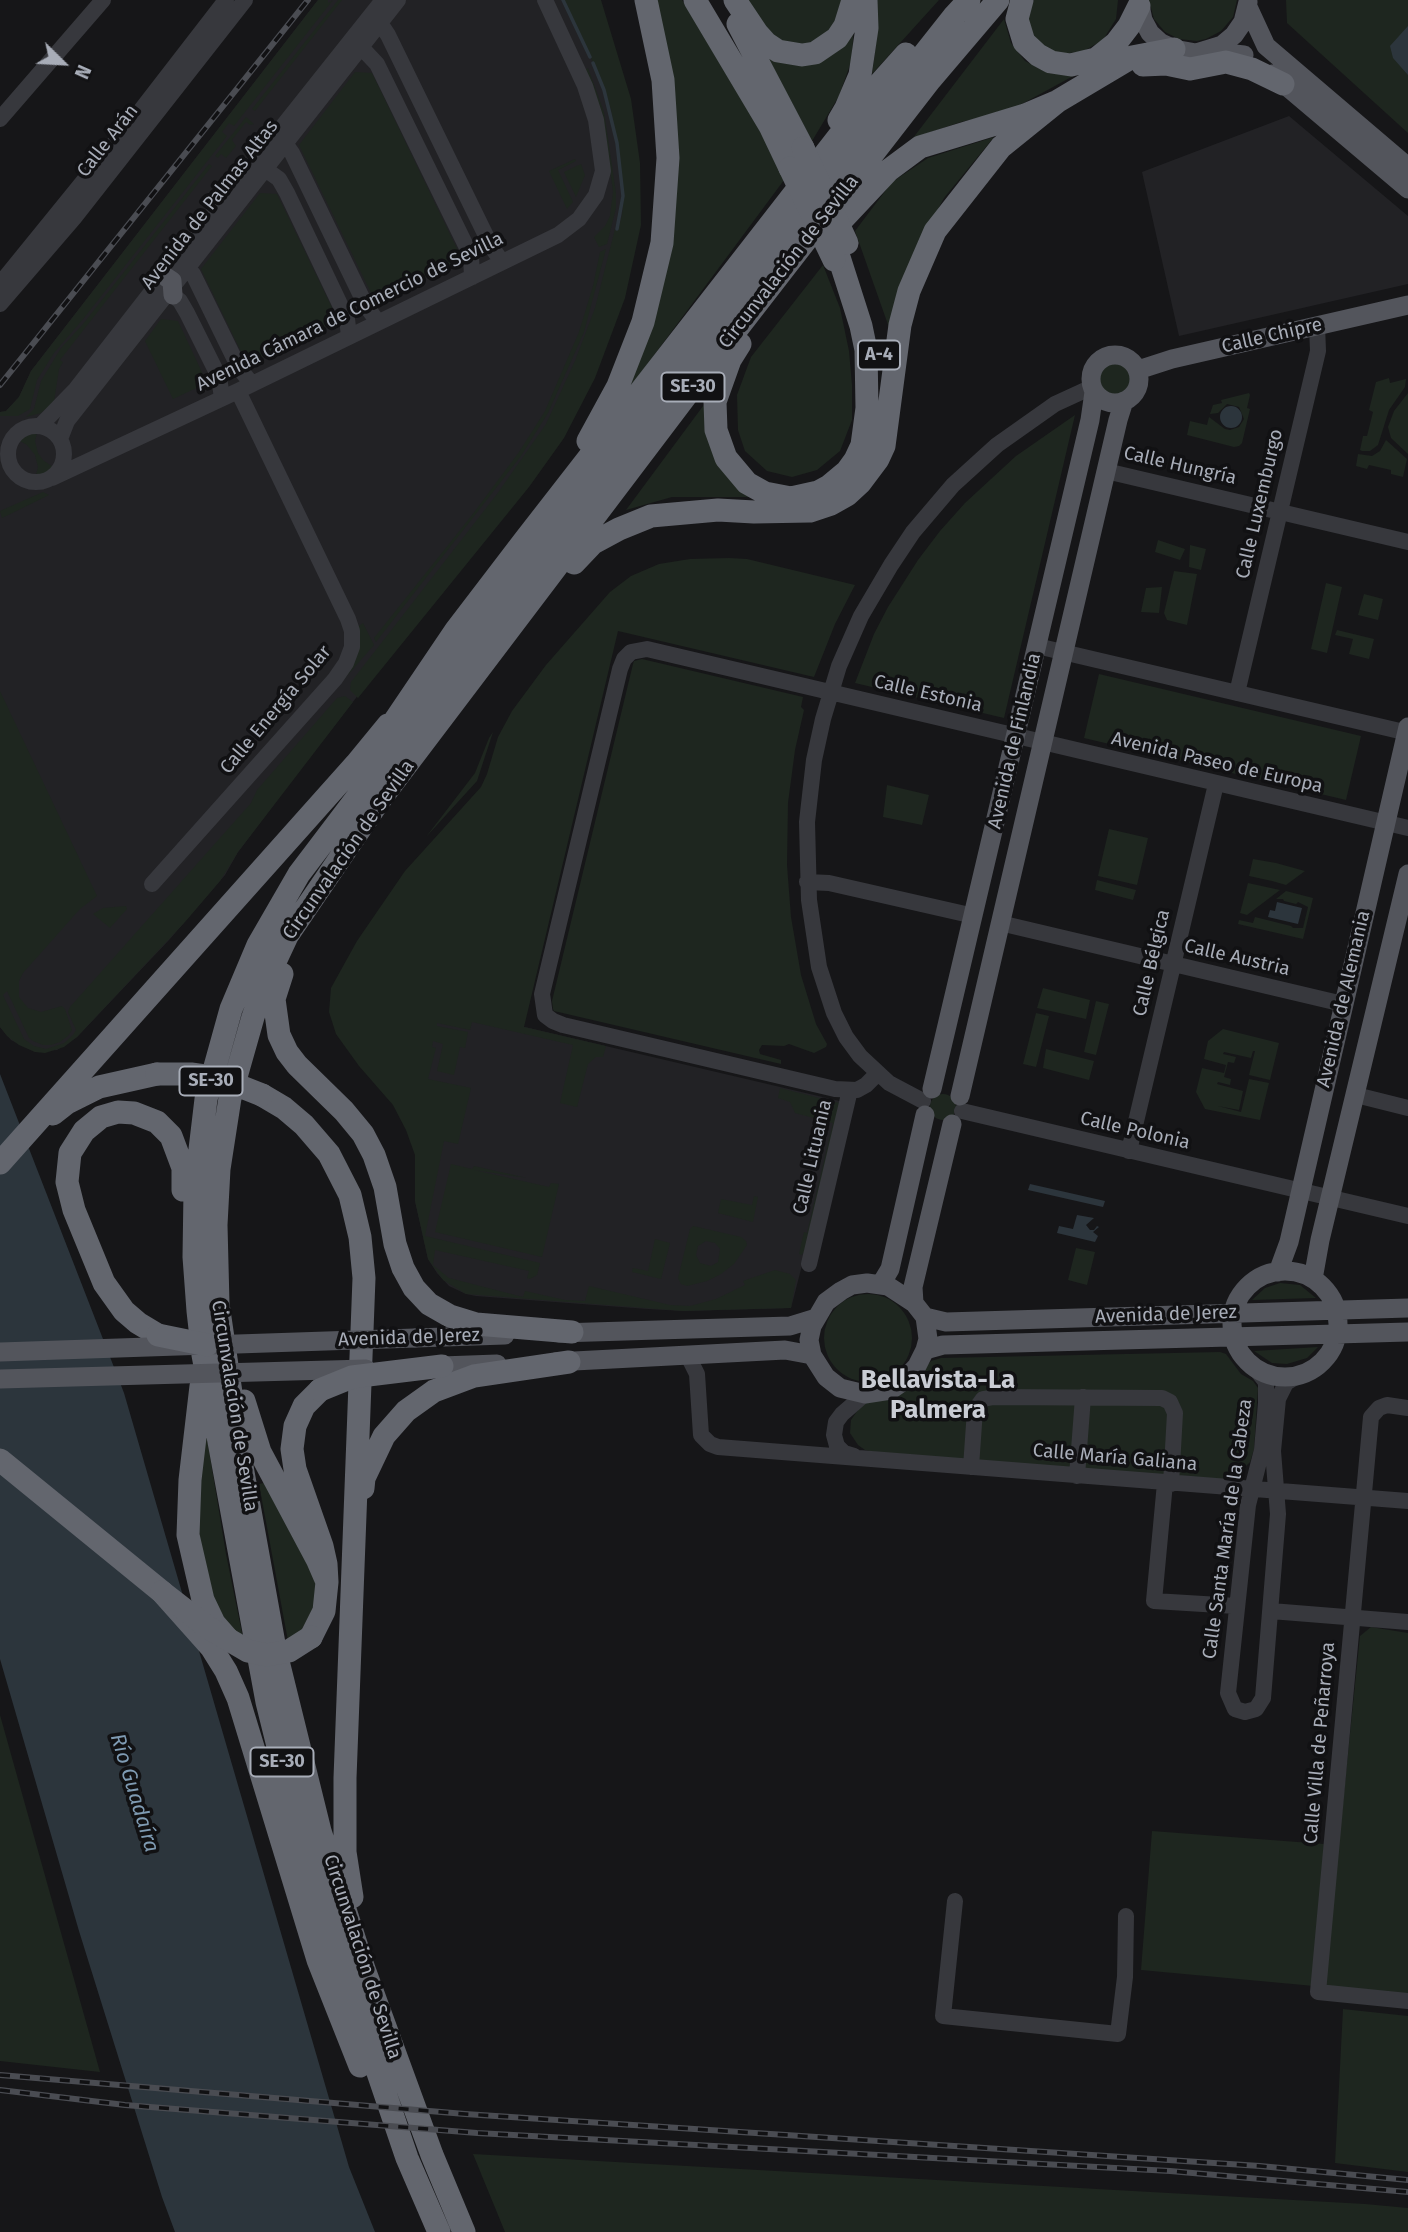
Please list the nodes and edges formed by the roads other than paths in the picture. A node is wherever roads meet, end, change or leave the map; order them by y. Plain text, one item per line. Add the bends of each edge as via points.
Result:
1 (103, 0) edge
2 (226, 0) edge
3 (245, 0) edge
4 (383, 0) edge
5 (398, 0) edge
6 (545, 0) edge
7 (646, 0) edge
8 (695, 0) edge
9 (702, 0) edge
10 (723, 0) edge
11 (735, 0) edge
12 (853, 0) edge
13 (866, 0) edge
14 (956, 0) edge
15 (969, 0) edge
16 (998, 0) edge
17 (1022, 0) edge
18 (1139, 3) edge
19 (1248, 4) edge
20 (380, 23) junction
21 (363, 42) junction
22 (1174, 49) junction
23 (1207, 51) junction
24 (1283, 84) junction
25 (1058, 101) junction
26 (0, 119) edge
27 (900, 119) junction
28 (285, 144) junction
29 (796, 159) junction
30 (993, 159) junction
31 (269, 163) junction
32 (1408, 167) edge
33 (1408, 189) edge
34 (839, 252) junction
35 (811, 253) junction
36 (502, 262) junction
37 (188, 268) junction
38 (472, 277) junction
39 (0, 284) edge
40 (170, 288) junction
41 (715, 294) junction
42 (0, 304) edge
43 (1408, 305) edge
44 (378, 322) junction
45 (1317, 325) junction
46 (349, 336) junction
47 (1138, 370) junction
48 (245, 388) junction
49 (1093, 389) junction
50 (222, 398) junction
51 (1124, 401) junction
52 (40, 426) junction
53 (6, 434) edge
54 (62, 443) junction
55 (94, 459) junction
56 (869, 470) junction
57 (1106, 471) junction
58 (52, 478) junction
59 (1280, 512) junction
60 (524, 541) junction
61 (1408, 542) edge
62 (1037, 646) junction
63 (1064, 651) junction
64 (490, 657) junction
65 (830, 692) junction
66 (1237, 693) junction
67 (405, 704) junction
68 (1408, 731) edge
69 (1016, 736) junction
70 (1042, 743) junction
71 (1216, 784) junction
72 (1385, 824) junction
73 (1408, 828) edge
74 (1408, 874) edge
75 (807, 882) junction
76 (152, 884) dead end
77 (1406, 896) edge
78 (308, 905) junction
79 (274, 915) junction
80 (974, 916) junction
81 (1000, 923) junction
82 (1173, 964) junction
83 (1343, 1004) junction
84 (877, 1073) junction
85 (850, 1090) junction
86 (1356, 1095) junction
87 (927, 1102) junction
88 (1408, 1108) edge
89 (958, 1110) junction
90 (18, 1142) junction
91 (1129, 1151) junction
92 (0, 1163) edge
93 (1299, 1191) junction
94 (1331, 1199) junction
95 (1408, 1216) edge
96 (216, 1226) junction
97 (194, 1257) junction
98 (808, 1265) dead end
99 (1278, 1272) junction
100 (1313, 1279) junction
101 (881, 1284) junction
102 (1408, 1308) edge
103 (919, 1310) junction
104 (1336, 1310) junction
105 (1234, 1313) junction
106 (816, 1318) junction
107 (572, 1332) junction
108 (1408, 1332) edge
109 (1337, 1334) junction
110 (1234, 1337) junction
111 (205, 1350) junction
112 (925, 1350) junction
113 (0, 1352) edge
114 (812, 1355) junction
115 (685, 1356) junction
116 (569, 1362) junction
117 (442, 1366) junction
118 (1255, 1368) junction
119 (1298, 1376) junction
120 (0, 1379) edge
121 (864, 1394) junction
122 (1083, 1397) junction
123 (1408, 1408) edge
124 (860, 1458) junction
125 (0, 1460) edge
126 (971, 1467) junction
127 (1077, 1476) junction
128 (1168, 1484) junction
129 (1250, 1491) junction
130 (1277, 1493) junction
131 (1364, 1498) junction
132 (1408, 1501) edge
133 (354, 1571) junction
134 (327, 1582) junction
135 (162, 1592) junction
136 (1236, 1606) junction
137 (1271, 1611) junction
138 (1353, 1618) junction
139 (1408, 1622) edge
140 (232, 1643) junction
141 (955, 1901) dead end
142 (1126, 1916) dead end
143 (364, 1969) junction
144 (1408, 2001) edge
145 (407, 2158) junction
146 (439, 2232) edge
147 (464, 2232) edge

1 - 26 street
2 - 39 street, Calle Arán
3 - 42 street, Calle Arán via 74,218
4 - 21 street, Avenida de Palmas Altas
5 - 20 street, Avenida de Palmas Altas
6 - 36 street, Avenida Cámara de Comercio de Sevilla via 593,108 601,180 591,205 575,224
7 - 60 highway via 663,80 668,158 662,243 643,322 618,386
8 - 29 highway via 770,126
9 - 29 highway
10 - 29 highway
11 - 12 highway via 766,43 778,51 802,55 815,53 837,38
13 - 41 highway via 860,75 846,108
14 - 41 highway via 881,82
15 - 79 highway, Circunvalación de Sevilla / SE-30 via 849,149 371,777
16 - 27 highway, Circunvalación de Sevilla / SE-30
17 - 18 highway via 1017,19 1024,42 1051,62 1071,65 1096,59 1116,43
18 - 22 main road via 1150,33
19 - 23 main road via 1234,35
19 - 32 main road via 1266,46
20 - 21 street, Avenida de Palmas Altas
20 - 36 street
21 - 28 street, Avenida de Palmas Altas
21 - 31 street, Avenida de Palmas Altas via 318,80
21 - 38 street via 471,256
22 - 23 main road
22 - 25 highway via 1132,57
23 - 24 main road via 1245,55
24 - 30 highway via 1226,62 1190,69 1166,64 1138,66 1082,96
24 - 33 main road
25 - 30 highway via 1001,147
25 - 35 highway via 920,147 889,170
27 - 35 highway via 867,176
27 - 64 highway, Circunvalación de Sevilla / SE-30
28 - 31 street, Avenida de Palmas Altas
28 - 44 street
29 - 34 highway, bridge
30 - 56 highway via 935,231 921,261 900,325 884,446
31 - 37 street, Avenida de Palmas Altas
31 - 40 street, Avenida de Palmas Altas via 259,154 205,224
31 - 46 street via 347,319
34 - 35 highway via 863,384 855,444 842,467 815,487 782,491 754,480 739,466 723,435 721,404 759,322
34 - 56 highway, A-4 via 865,294 877,335 881,413
36 - 38 street, Avenida Cámara de Comercio de Sevilla
37 - 40 street, Avenida de Palmas Altas
37 - 48 street, Calle Energía Solar
38 - 44 street, Avenida Cámara de Comercio de Sevilla
40 - 50 street via 219,377
40 - 52 street, Avenida de Palmas Altas via 160,281 76,388
40 - 54 street, Avenida de Palmas Altas via 67,421
41 - 60 highway
43 - 45 main road, Calle Chipre
44 - 46 street, Avenida Cámara de Comercio de Sevilla
45 - 47 main road, Calle Chipre
45 - 59 street, Calle Luxemburgo via 1318,350
46 - 48 street, Avenida Cámara de Comercio de Sevilla
47 - 49 main road via 1122,355 1104,356 1092,369
47 - 51 main road via 1137,389
48 - 50 street, Avenida Cámara de Comercio de Sevilla
48 - 76 street, Calle Energía Solar via 348,619 352,647 335,678
49 - 51 main road via 1108,402
49 - 62 main road, Avenida de Finlandia via 1090,420
49 - 65 street via 1062,400 998,445 953,485 902,548 871,596
50 - 55 street, Avenida Cámara de Comercio de Sevilla
51 - 57 main road, Avenida de Finlandia
52 - 53 street
52 - 54 street via 52,430
53 - 58 street via 15,473 33,483
54 - 55 street via 83,459
54 - 58 street via 62,464
55 - 58 street, Avenida Cámara de Comercio de Sevilla
56 - 64 highway via 847,495 810,511 682,512 651,516 619,529 573,563 517,633
57 - 59 street, Calle Hungría
57 - 63 main road, Avenida de Finlandia
59 - 61 street, Calle Hungría
59 - 66 street, Calle Luxemburgo
60 - 67 highway
62 - 63 street
62 - 69 main road, Avenida de Finlandia
63 - 66 street
63 - 70 main road, Avenida de Finlandia
64 - 78 highway, Circunvalación de Sevilla / SE-30 via 379,801
65 - 69 street, Calle Estonia
65 - 75 street via 809,791
65 - 85 street, Calle Estonia via 647,649 627,656 620,669 542,1005 545,1015 563,1025
66 - 68 street
67 - 79 highway via 304,850
67 - 90 highway
68 - 72 main road, Avenida de Alemania
69 - 70 street, Avenida Paseo de Europa
69 - 80 main road, Avenida de Finlandia
70 - 71 street, Avenida Paseo de Europa
70 - 81 main road, Avenida de Finlandia
71 - 72 street, Avenida Paseo de Europa
71 - 82 street, Calle Bélgica
72 - 73 street, Avenida Paseo de Europa
72 - 83 main road, Avenida de Alemania
74 - 77 main road, Avenida de Alemania
75 - 80 street
75 - 84 street via 819,967 834,1013 846,1037
77 - 86 main road, Avenida de Alemania
78 - 96 highway, Circunvalación de Sevilla / SE-30 via 282,947 249,1028 230,1098
78 - 107 highway via 274,999 279,1035 292,1058 344,1111 368,1144 385,1187 399,1256 414,1288 429,1304 476,1324
79 - 97 highway, Circunvalación de Sevilla / SE-30 via 232,1009 209,1089 199,1145
80 - 87 main road, Avenida de Finlandia
81 - 82 street, Calle Austria
81 - 89 main road, Avenida de Finlandia
82 - 83 street, Calle Austria
82 - 91 street, Calle Bélgica
83 - 93 main road, Avenida de Alemania
84 - 85 street, Calle Lituania via 857,1090
84 - 87 street
85 - 98 street, Calle Lituania
86 - 88 street
86 - 94 main road, Avenida de Alemania
87 - 89 main road via 931,1122 939,1126
87 - 89 main road via 940,1086 950,1087
87 - 101 main road, Avenida de Finlandia via 890,1269
89 - 91 street, Calle Polonia
89 - 103 main road, Avenida de Finlandia via 914,1287
90 - 92 highway
90 - 133 highway, bridge via 67,1103 99,1087 157,1074 191,1074 219,1078 262,1095 304,1125 329,1154 350,1195 364,1278
91 - 93 street, Calle Polonia
93 - 94 street, Calle Polonia
93 - 99 main road, Avenida de Alemania
94 - 95 street, Calle Polonia
94 - 100 main road, Avenida de Alemania
96 - 134 highway via 237,1372 249,1421
96 - 143 highway, Circunvalación de Sevilla / SE-30 via 218,1304 275,1649 320,1831
97 - 111 highway, Circunvalación de Sevilla / SE-30
97 - 111 highway, bridge via 183,1228 183,1168 171,1136 157,1122 134,1113 101,1117 84,1131 70,1153 67,1182 104,1283 138,1323
99 - 100 main road
99 - 105 main road via 1247,1288
100 - 104 main road via 1328,1293
101 - 103 main road via 896,1289
101 - 106 main road via 841,1290
102 - 104 main road, Avenida de Jerez
103 - 105 main road, Avenida de Jerez via 946,1322
103 - 112 main road via 928,1329
104 - 105 main road, Avenida de Jerez
104 - 109 main road
105 - 110 main road
106 - 107 main road, Avenida de Jerez via 790,1326
106 - 114 main road via 810,1332
107 - 111 main road, Avenida de Jerez, bridge
108 - 109 main road, Avenida de Jerez
109 - 110 main road, Avenida de Jerez
109 - 119 main road via 1322,1362
110 - 112 main road, Avenida de Jerez via 943,1345
110 - 118 main road
111 - 113 main road, Avenida de Jerez, bridge
111 - 140 highway via 188,1535 203,1600 214,1623
111 - 145 highway, Circunvalación de Sevilla / SE-30 via 267,1702 309,1867
112 - 121 main road via 901,1383
114 - 115 main road, Avenida de Jerez via 792,1350
114 - 121 main road via 831,1383
115 - 116 main road, Avenida de Jerez
115 - 124 street, Calle María Galiana via 697,1374 704,1440 718,1447
116 - 117 main road, Avenida de Jerez
116 - 133 highway via 474,1376 435,1391 406,1411 384,1436 364,1478
117 - 120 main road, Avenida de Jerez, bridge
117 - 134 highway, bridge via 352,1377 320,1390 304,1406 292,1449 322,1546
118 - 119 main road via 1271,1376
118 - 129 street, Calle Santa María de la Cabeza via 1266,1382 1267,1396 1262,1450
119 - 130 street, Calle Santa María de la Cabeza via 1286,1382 1278,1396 1273,1451
121 - 124 street via 836,1422 834,1435 836,1446
122 - 126 street via 983,1399 975,1410
122 - 127 street
122 - 128 street via 1162,1398 1170,1402 1175,1413
123 - 131 street, Calle Villa de Peñarroya via 1387,1405 1371,1417
124 - 126 street, Calle María Galiana
125 - 135 highway
126 - 127 street, Calle María Galiana
127 - 128 street, Calle María Galiana
128 - 129 street, Calle María Galiana
128 - 136 street via 1154,1601
129 - 130 street, Calle María Galiana
129 - 136 street, Calle Santa María de la Cabeza
130 - 131 street, Calle María Galiana
130 - 137 street, Calle Santa María de la Cabeza
131 - 132 street, Calle María Galiana
131 - 138 street, Calle Villa de Peñarroya
133 - 143 highway via 345,1852
134 - 140 highway, bridge via 324,1611 311,1637 289,1651 267,1655
135 - 140 highway, bridge
135 - 145 highway via 211,1647 238,1698 318,1960 365,2078
136 - 137 street, Calle Santa María de la Cabeza via 1228,1693 1235,1709 1245,1712 1256,1709 1263,1698
137 - 138 street
138 - 139 street
138 - 144 street, Calle Villa de Peñarroya via 1325,1993
141 - 142 street via 943,2016 1118,2034
143 - 147 highway, Circunvalación de Sevilla / SE-30
145 - 146 highway, Circunvalación de Sevilla / SE-30

